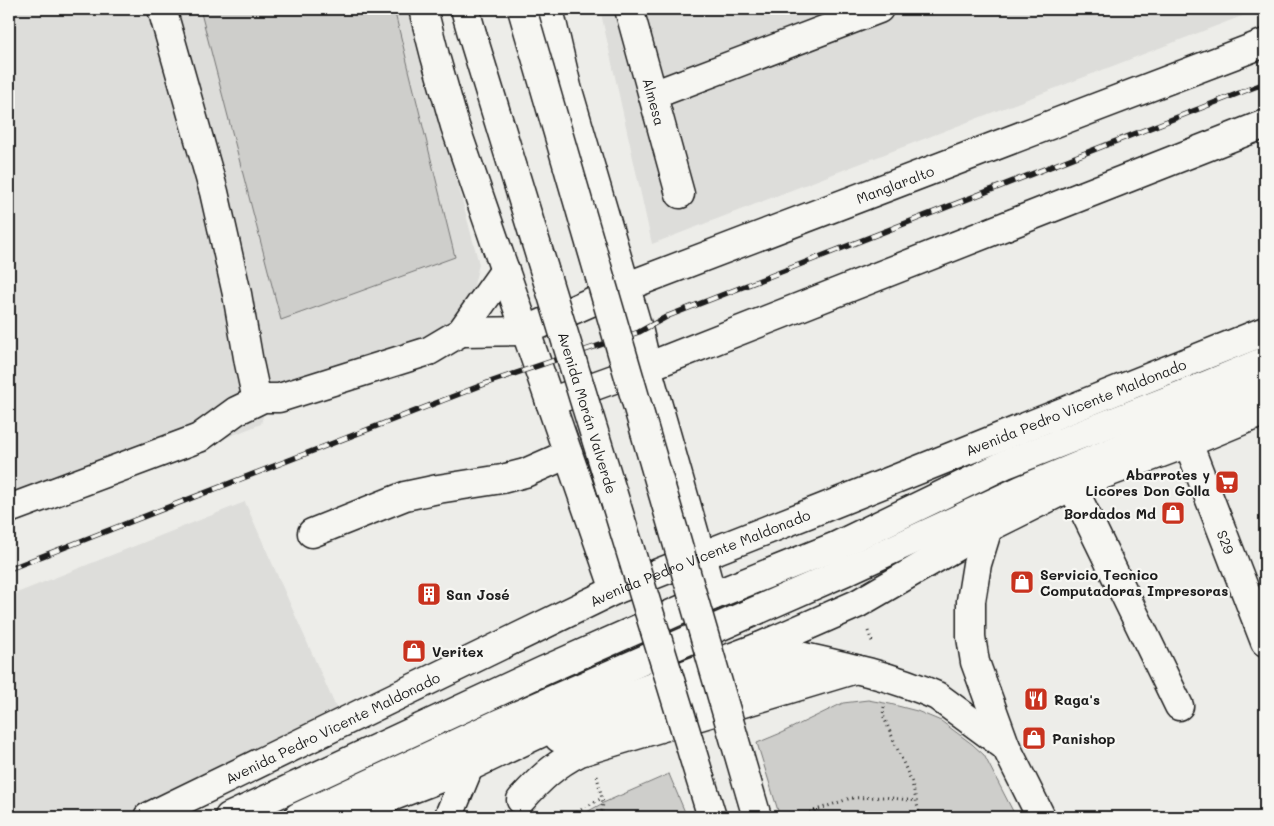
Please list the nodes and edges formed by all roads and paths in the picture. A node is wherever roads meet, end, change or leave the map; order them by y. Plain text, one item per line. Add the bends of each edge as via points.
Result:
1 (162, 9) edge
2 (423, 9) edge
3 (465, 9) edge
4 (522, 9) edge
5 (549, 9) edge
6 (629, 9) edge
7 (879, 9) edge
8 (1265, 44) edge
9 (652, 95) junction
10 (1265, 124) edge
11 (680, 194) dead end
12 (505, 270) junction
13 (624, 287) junction
14 (525, 331) junction
15 (1265, 331) edge
16 (461, 332) junction
17 (1265, 361) edge
18 (647, 367) junction
19 (1265, 388) edge
20 (263, 398) junction
21 (550, 402) junction
22 (1265, 411) edge
23 (1188, 443) junction
24 (568, 454) junction
25 (1072, 486) junction
26 (1020, 490) junction
27 (9, 509) edge
28 (988, 528) junction
29 (312, 533) dead end
30 (701, 556) junction
31 (615, 590) junction
32 (712, 596) junction
33 (1265, 642) edge
34 (759, 647) junction
35 (804, 657) junction
36 (975, 662) junction
37 (856, 669) junction
38 (543, 671) junction
39 (886, 676) junction
40 (937, 696) junction
41 (1179, 706) dead end
42 (586, 712) junction
43 (500, 723) junction
44 (559, 738) junction
45 (1006, 747) junction
46 (591, 749) junction
47 (469, 767) junction
48 (602, 798) junction
49 (916, 801) junction
50 (516, 808) edge
51 (148, 817) edge
52 (229, 817) edge
53 (298, 817) edge
54 (339, 817) edge
55 (449, 817) edge
56 (568, 817) edge
57 (601, 817) edge
58 (712, 817) edge
59 (757, 817) edge
60 (783, 817) edge
61 (920, 817) edge
62 (1041, 817) edge

1 - 20 main road via 214,192 255,390
2 - 12 main road via 455,126
3 - 58 main road, Avenida Morán Valverde, bridge
4 - 59 main road, bridge
5 - 13 main road via 566,87
6 - 9 main road, Almesa
7 - 9 main road
8 - 13 main road, Manglaralto
9 - 11 main road, Almesa
10 - 18 main road
12 - 14 main road
12 - 16 main road
13 - 14 main road, Manglaralto
13 - 18 main road
14 - 16 main road
14 - 21 main road
15 - 30 main road, Avenida Pedro Vicente Maldonado
16 - 20 main road via 429,350 279,398
17 - 32 main road via 1006,464 834,547
18 - 21 main road
18 - 30 main road
19 - 26 main road
20 - 27 main road via 236,410 199,438
21 - 24 main road
22 - 23 main road
23 - 25 main road
23 - 33 main road, S29
24 - 29 main road via 525,473 502,479 405,496
24 - 31 main road
25 - 28 main road
25 - 41 main road
26 - 28 main road
26 - 43 main road via 844,572
28 - 34 main road via 857,604
28 - 36 main road via 971,600
30 - 31 main road, Avenida Pedro Vicente Maldonado
30 - 32 main road
31 - 51 main road, Avenida Pedro Vicente Maldonado
32 - 38 main road
34 - 35 main road
34 - 42 main road
35 - 37 main road
35 - 44 main road
36 - 40 main road via 961,685
36 - 45 main road
37 - 39 main road
37 - 46 main road
38 - 43 main road
38 - 52 main road
39 - 40 main road
39 - 49 path via 884,715 912,783
40 - 45 main road
42 - 44 main road
42 - 47 main road
43 - 47 main road
43 - 53 main road
44 - 50 main road via 537,767
45 - 62 main road
46 - 48 path
46 - 50 main road via 547,772
47 - 54 main road
47 - 55 main road
48 - 56 path
48 - 57 path
49 - 60 path via 884,797 851,798 802,815
49 - 61 path

